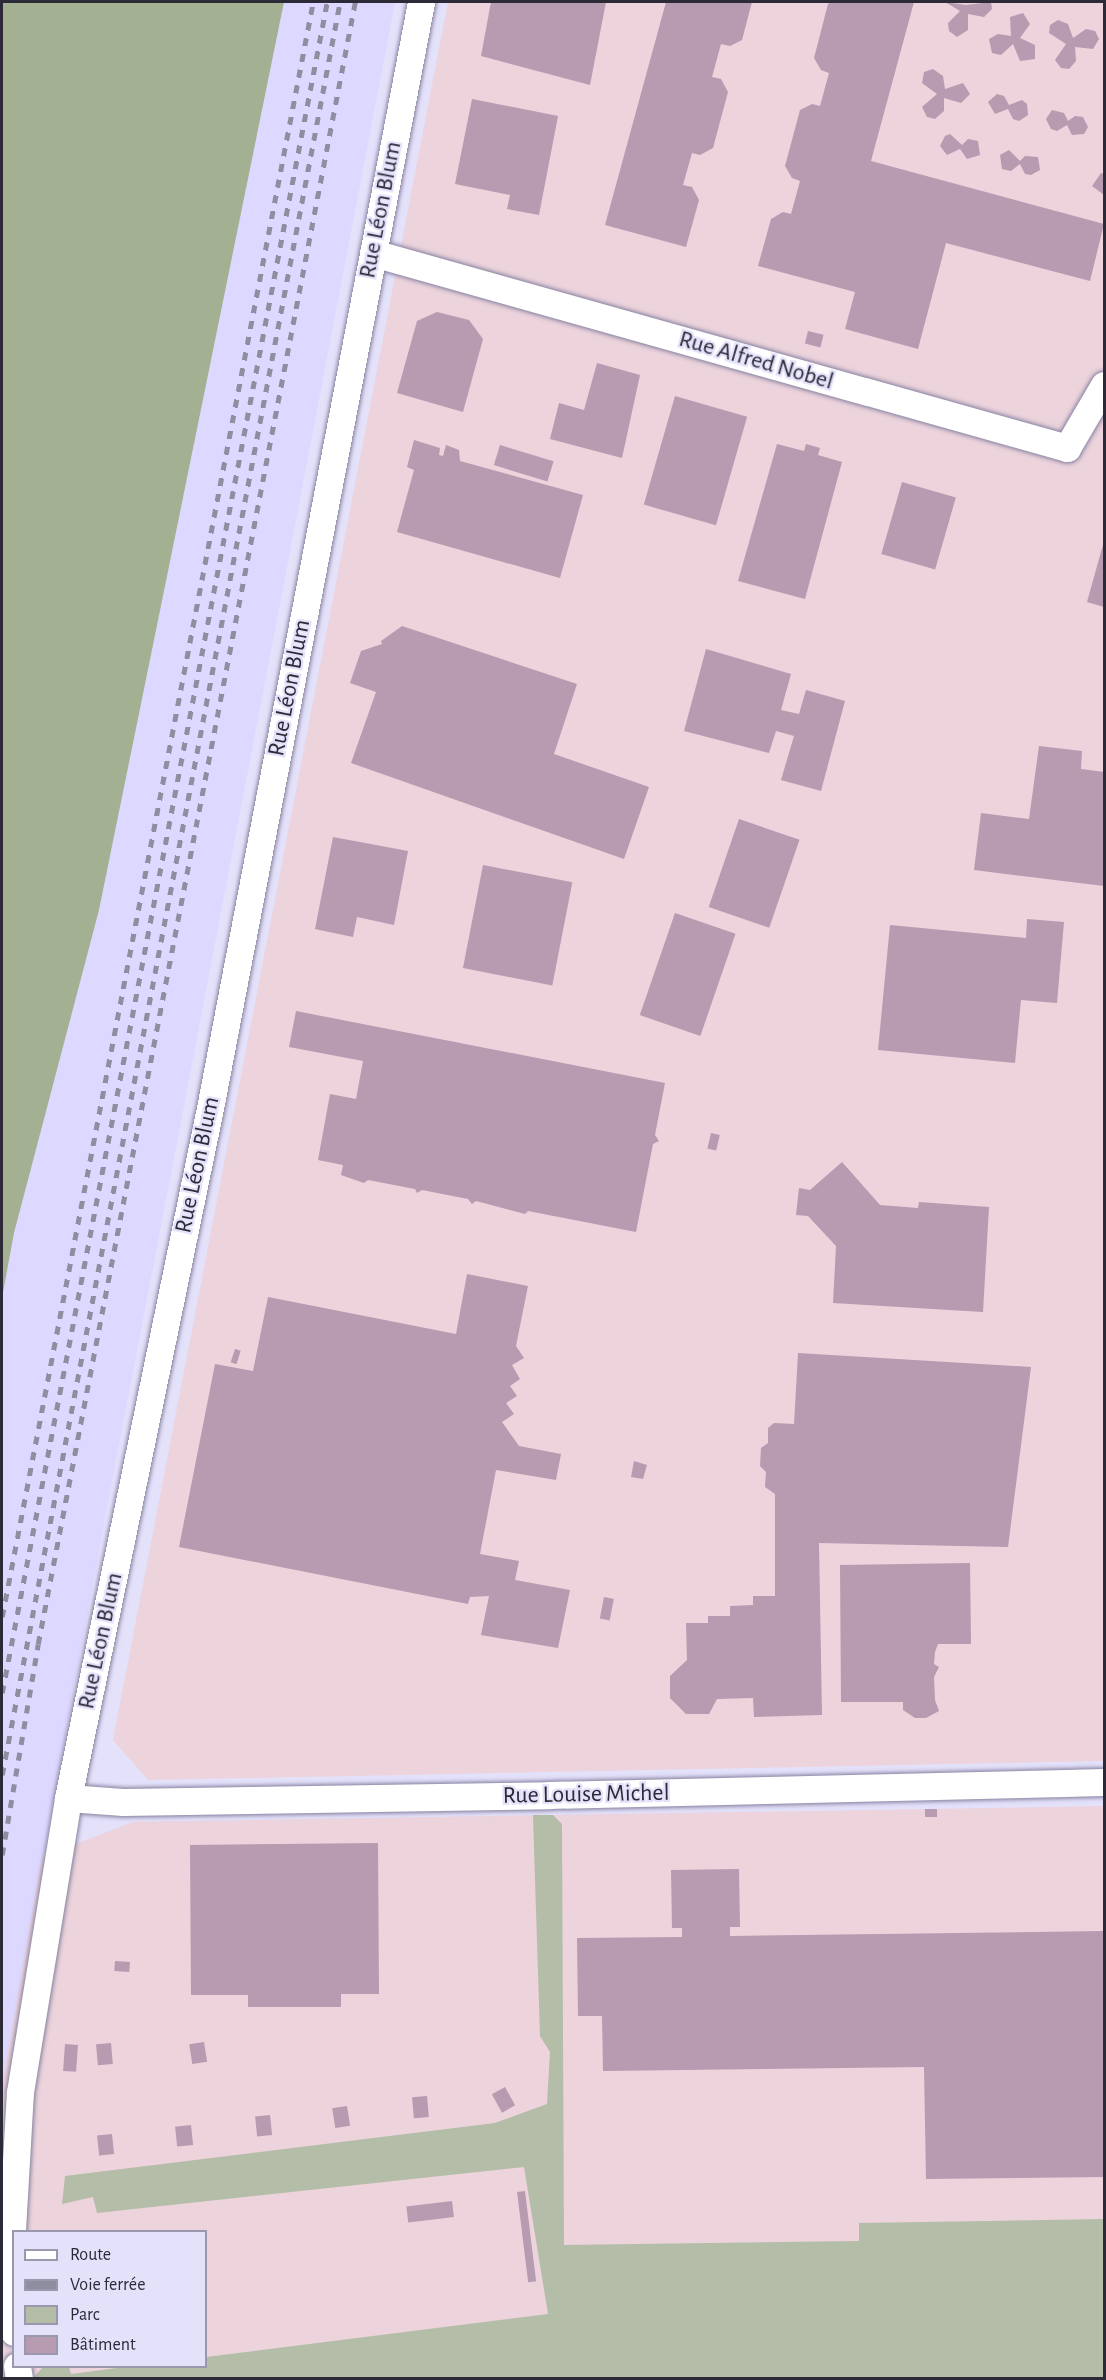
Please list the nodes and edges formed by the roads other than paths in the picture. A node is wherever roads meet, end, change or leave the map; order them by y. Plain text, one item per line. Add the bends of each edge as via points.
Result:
1 (421, 2) edge
2 (373, 253) junction
3 (1104, 385) edge
4 (1104, 1782) edge
5 (68, 1798) junction
6 (12, 2280) edge

1 - 2 street, Rue Léon Blum
2 - 3 street, Rue Alfred Nobel via 1067,448
2 - 5 street, Rue Léon Blum via 211,1103
4 - 5 street, Rue Louise Michel via 549,1796 123,1802
5 - 6 street, Rue Léon Blum via 20,2092 10,2228

